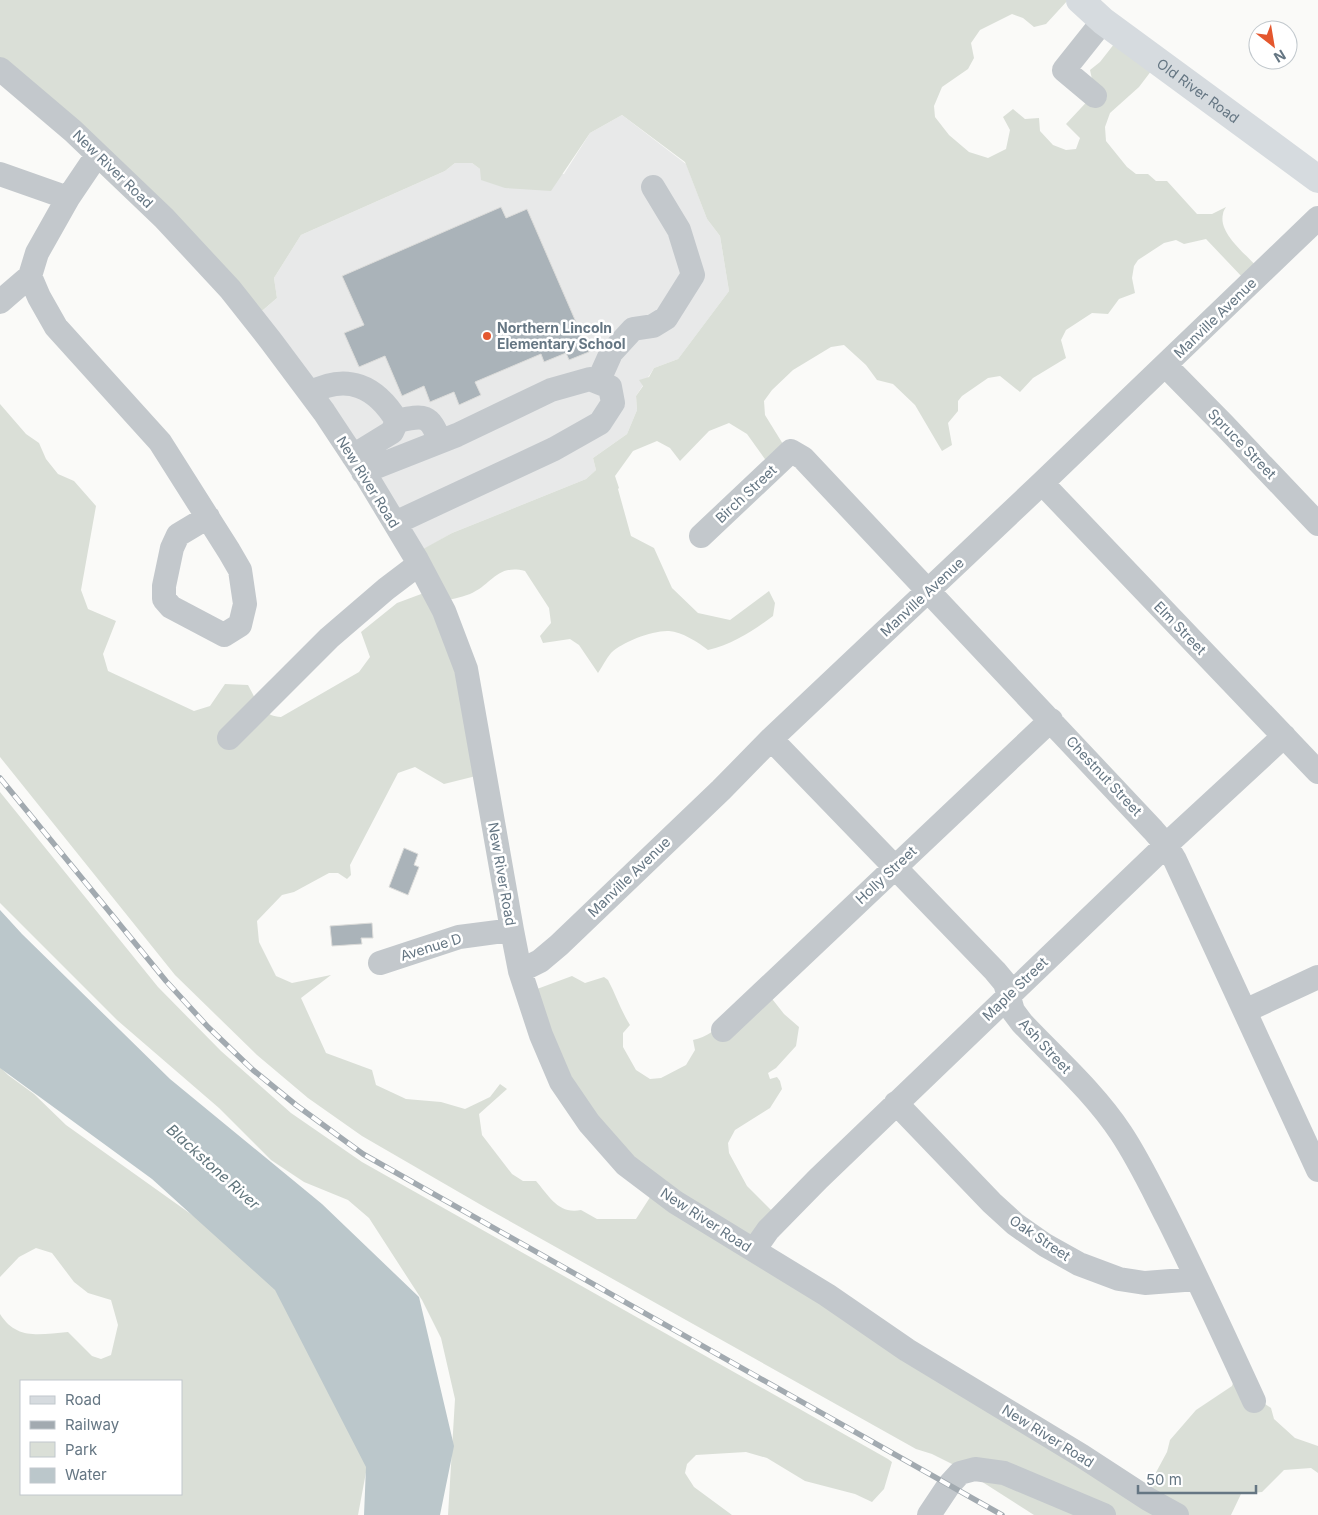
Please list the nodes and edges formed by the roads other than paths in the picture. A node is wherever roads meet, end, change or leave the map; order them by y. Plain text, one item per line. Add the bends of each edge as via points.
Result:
1 (1080, 0) edge
2 (1104, 22) junction
3 (0, 68) edge
4 (1095, 96) dead end
5 (97, 155) junction
6 (0, 174) edge
7 (1318, 179) edge
8 (653, 187) dead end
9 (68, 198) junction
10 (1318, 218) edge
11 (30, 276) junction
12 (0, 302) edge
13 (1165, 365) junction
14 (598, 382) junction
15 (310, 393) junction
16 (397, 421) junction
17 (440, 441) junction
18 (791, 451) joint
19 (358, 464) junction
20 (1042, 484) junction
21 (208, 518) junction
22 (394, 523) junction
23 (1318, 524) edge
24 (701, 536) dead end
25 (419, 564) junction
26 (927, 592) junction
27 (1051, 720) junction
28 (1284, 736) junction
29 (229, 738) dead end
30 (771, 739) junction
31 (1318, 772) edge
32 (1166, 845) junction
33 (894, 867) junction
34 (512, 930) junction
35 (380, 963) dead end
36 (520, 971) junction
37 (1318, 977) edge
38 (1008, 996) junction
39 (1245, 1011) junction
40 (722, 1030) dead end
41 (896, 1104) junction
42 (1318, 1170) edge
43 (754, 1250) junction
44 (1197, 1279) junction
45 (1254, 1401) dead end
46 (929, 1515) edge
47 (1104, 1515) edge
48 (1177, 1515) edge

1 - 2 main road, Old River Road
2 - 4 street via 1064,70
2 - 7 main road, Old River Road
3 - 5 street, New River Road
5 - 9 street
5 - 15 street, New River Road via 164,218 230,289
6 - 9 street
8 - 14 street via 679,230 693,275 666,318 653,326 633,329 611,353
9 - 11 street via 37,253
10 - 13 street, Manville Avenue
11 - 12 street
11 - 21 street via 56,327 160,442
13 - 20 street, Manville Avenue
13 - 23 street, Spruce Street
14 - 17 street via 590,379 551,390
14 - 22 street via 610,387 613,403 600,423 554,449
15 - 16 street via 324,385 359,385 381,401
15 - 19 street, New River Road
16 - 17 street via 417,416 428,420
16 - 19 street via 392,432
17 - 19 street
18 - 24 street, Birch Street
18 - 26 street, Chestnut Street via 802,458
19 - 22 street, New River Road
20 - 26 street, Manville Avenue
20 - 28 street, Elm Street
21 - 21 street via 240,570 245,604 240,625 224,635 171,607 164,599 172,548 178,535
22 - 25 street, New River Road
25 - 29 street via 329,638
25 - 34 street, New River Road via 444,611 466,669
26 - 27 street, Chestnut Street
26 - 30 street, Manville Avenue
27 - 32 street, Chestnut Street
27 - 33 street, Holly Street
28 - 31 street, Elm Street
28 - 32 street, Maple Street
30 - 33 street, Ash Street
30 - 36 street, Manville Avenue via 559,945 540,961
32 - 38 street, Maple Street
32 - 39 street, Chestnut Street
33 - 38 street, Ash Street via 995,971 1005,983
33 - 40 street, Holly Street
34 - 35 street, Avenue D via 459,937
34 - 36 street, New River Road
36 - 43 street, New River Road via 561,1082 589,1124 626,1165 676,1202
37 - 39 street
38 - 41 street, Maple Street
38 - 44 street, Ash Street via 1013,1012 1022,1023 1092,1097 1121,1133 1146,1175
39 - 42 street, Chestnut Street
41 - 43 street, Maple Street via 818,1178 768,1230
41 - 44 street, Oak Street via 1004,1214 1045,1245 1079,1264 1119,1280 1145,1283
43 - 48 street, New River Road via 907,1350
44 - 45 street, Ash Street
46 - 47 street via 948,1485 960,1473 975,1469 1004,1473

